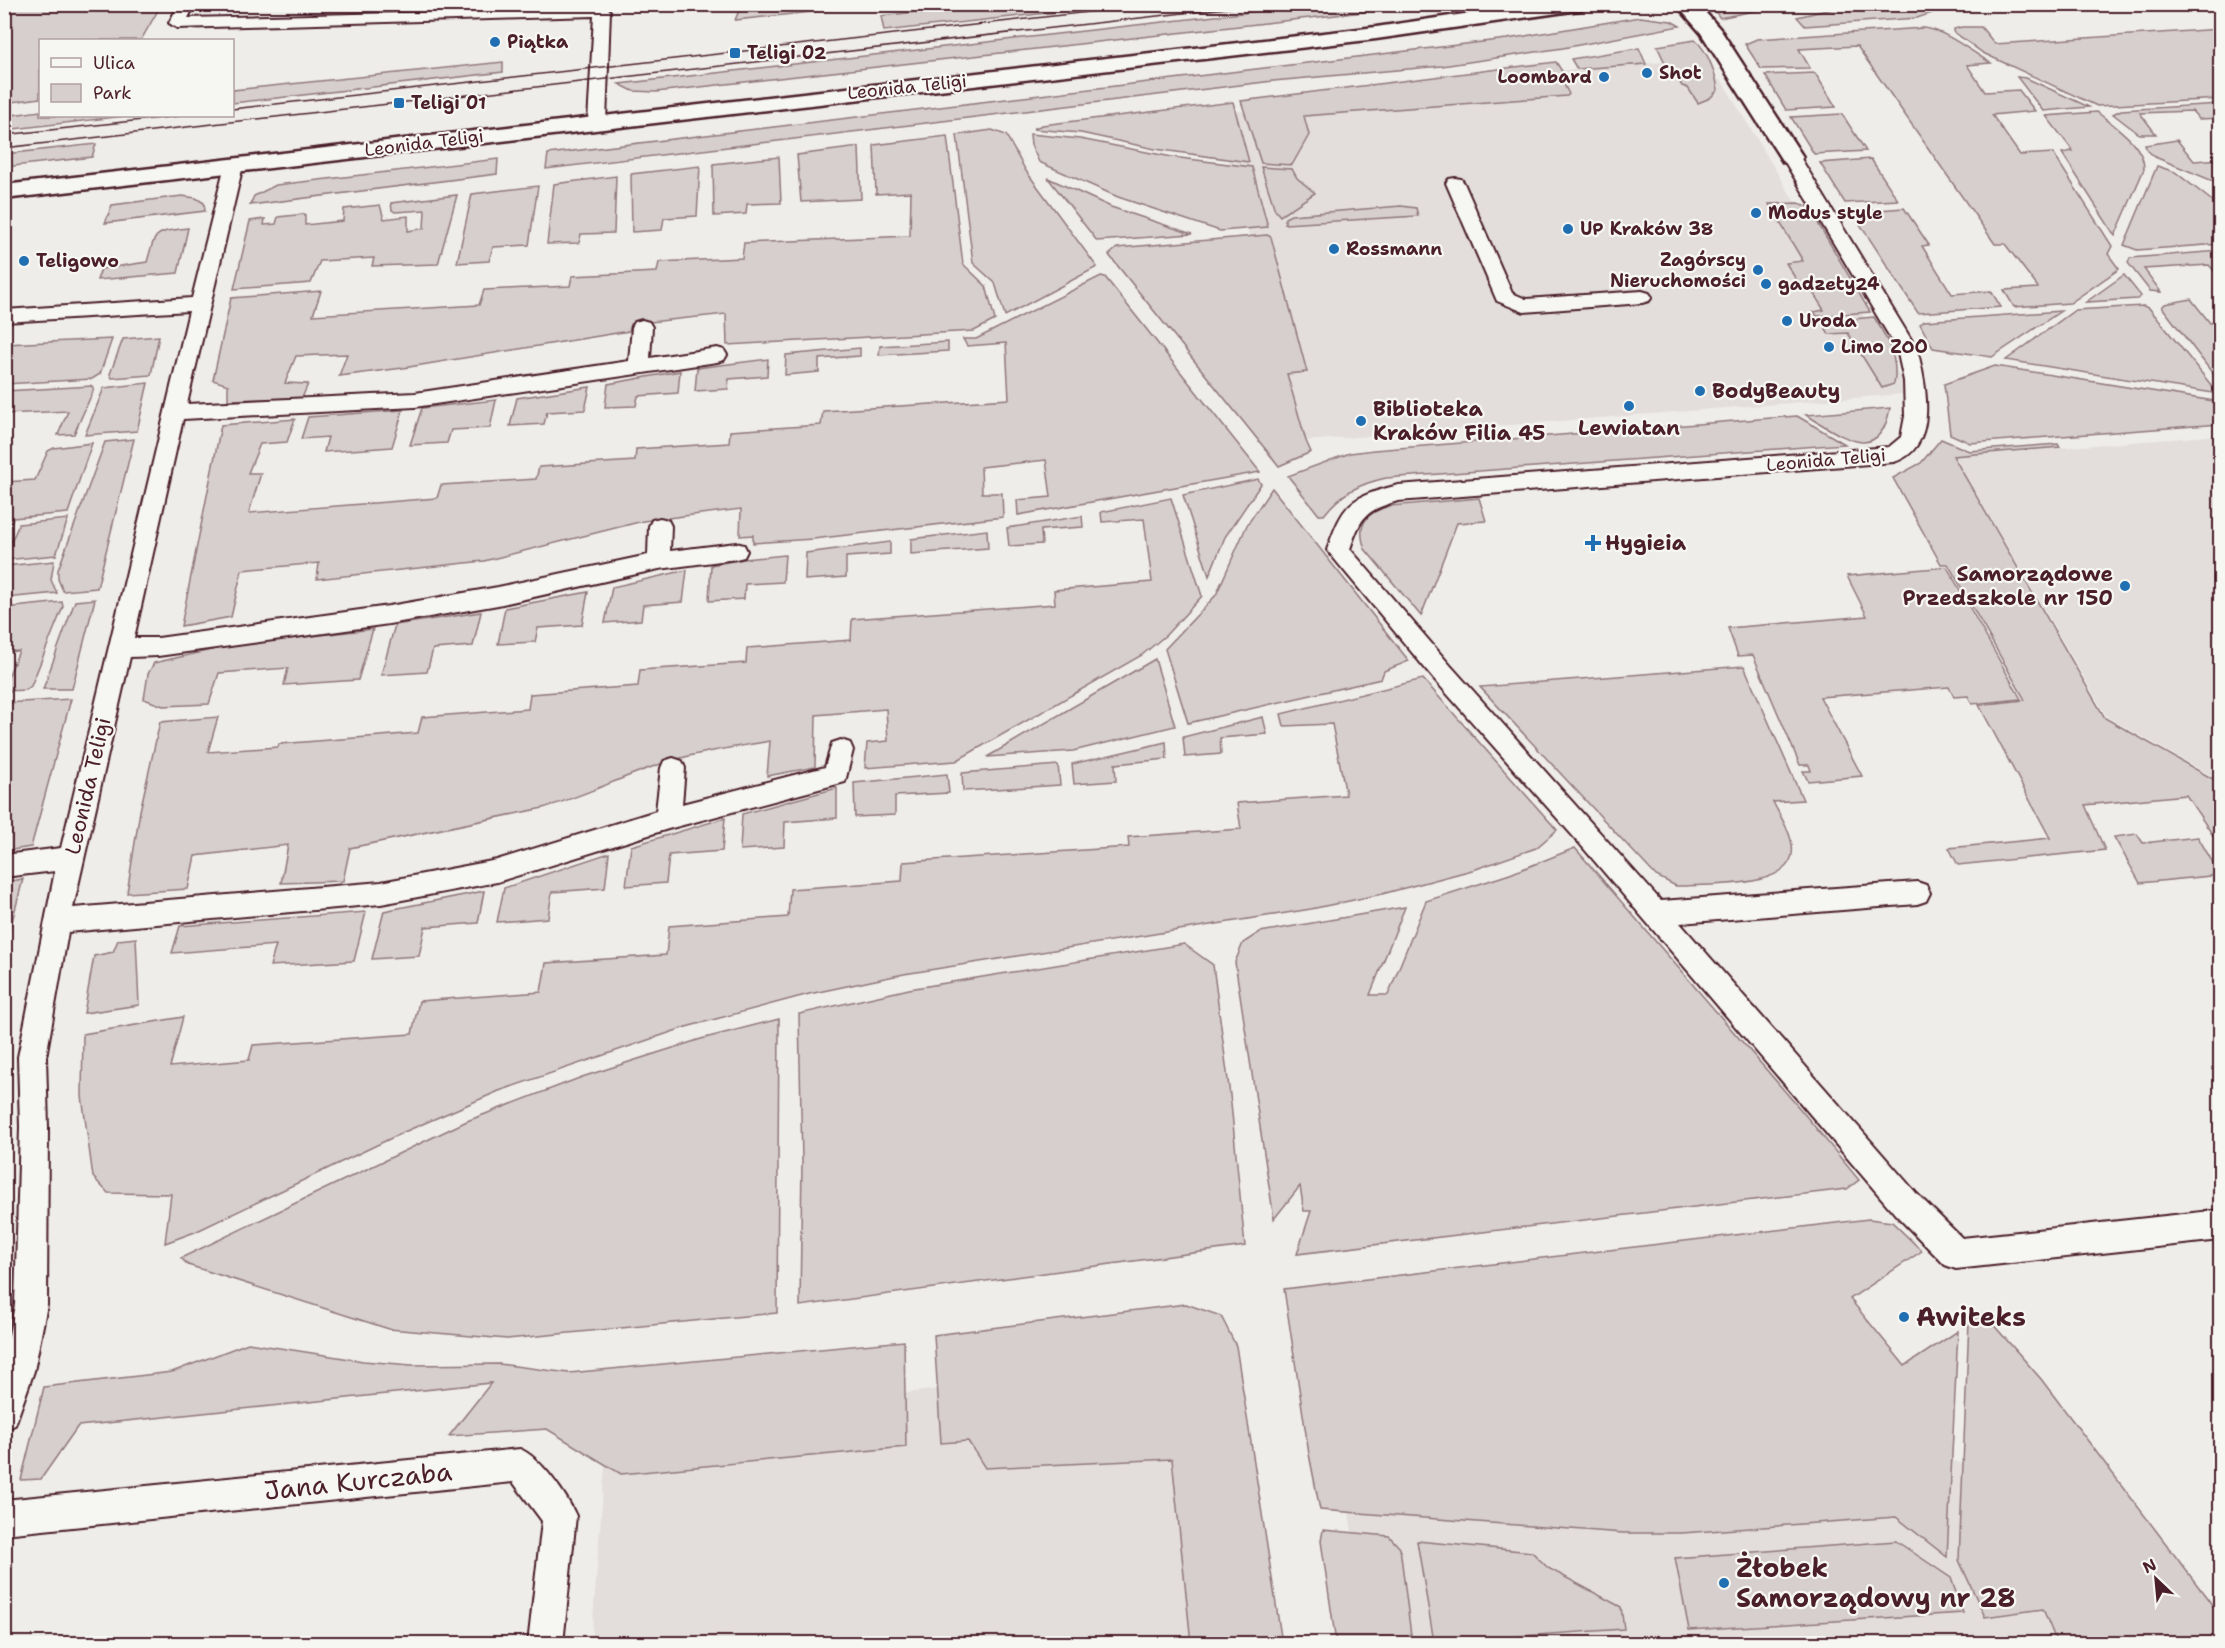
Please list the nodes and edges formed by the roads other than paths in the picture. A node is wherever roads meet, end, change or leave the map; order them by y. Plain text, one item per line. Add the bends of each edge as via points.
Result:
1 (187, 4) edge
2 (1580, 4) edge
3 (1686, 4) edge
4 (597, 122) junction
5 (1791, 157) joint
6 (234, 165) junction
7 (1455, 183) dead end
8 (4, 192) edge
9 (1642, 297) dead end
10 (201, 304) junction
11 (4, 316) edge
12 (642, 327) dead end
13 (717, 355) dead end
14 (639, 366) junction
15 (174, 413) junction
16 (660, 526) dead end
17 (736, 551) dead end
18 (658, 561) junction
19 (121, 648) junction
20 (840, 750) dead end
21 (673, 768) dead end
22 (668, 818) junction
23 (71, 858) junction
24 (4, 866) edge
25 (1917, 892) dead end
26 (1655, 913) junction
27 (57, 921) junction
28 (2220, 1225) edge
29 (4, 1414) edge
30 (4, 1517) edge
31 (545, 1644) edge

1 - 4 lane via 177,23 602,11
2 - 4 street, Leonida Teligi via 1376,33
3 - 5 street, Leonida Teligi via 1709,29
4 - 6 street, Leonida Teligi
5 - 26 lane, Leonida Teligi via 1907,349 1915,377 1915,402 1910,439 1894,454 1398,493 1363,502 1350,518 1338,550
6 - 8 street, Leonida Teligi
6 - 10 lane, Leonida Teligi
7 - 9 lane via 1504,297 1524,306
10 - 11 lane
10 - 15 lane, Leonida Teligi
12 - 14 lane
13 - 14 lane
14 - 15 lane via 415,400
15 - 19 lane, Leonida Teligi
16 - 18 lane
17 - 18 lane
18 - 19 lane via 389,615 158,647
19 - 23 lane, Leonida Teligi
20 - 22 lane via 836,775
21 - 22 lane
22 - 27 lane via 497,871 381,893
23 - 24 lane
23 - 27 lane, Leonida Teligi
25 - 26 lane
26 - 28 lane via 1906,1204 1956,1254
27 - 29 lane, Leonida Teligi via 32,1057 31,1305 18,1371
30 - 31 lane, Jana Kurczaba via 520,1465 559,1516

